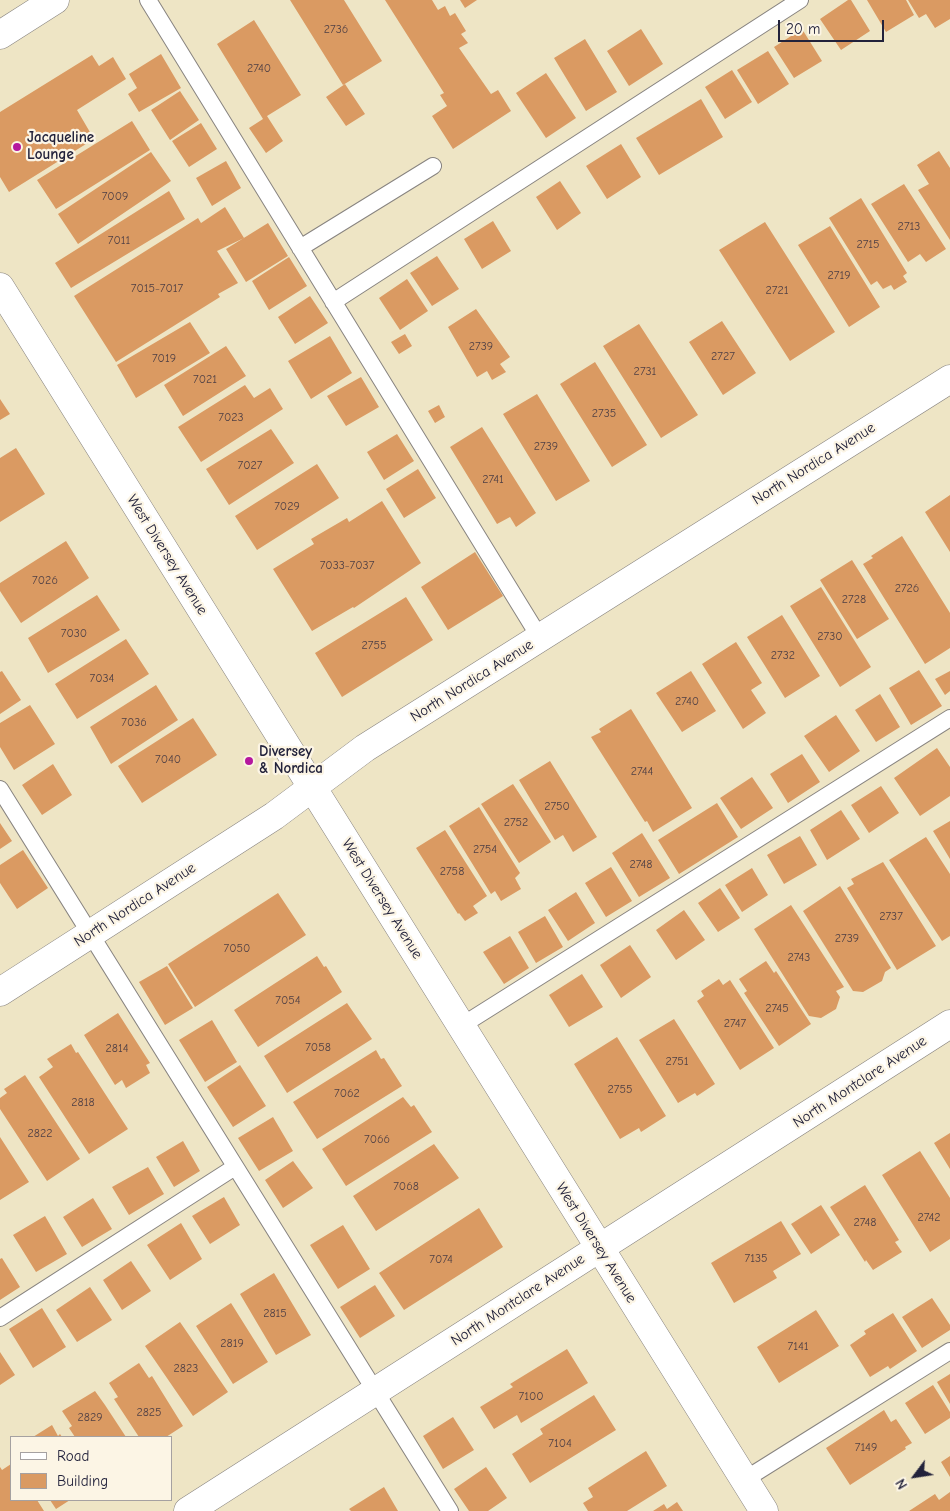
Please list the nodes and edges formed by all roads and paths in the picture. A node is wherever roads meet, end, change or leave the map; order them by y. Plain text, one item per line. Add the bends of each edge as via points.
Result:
1 (55, 0) edge
2 (148, 0) edge
3 (800, 0) edge
4 (0, 35) edge
5 (434, 166) dead end
6 (300, 248) junction
7 (0, 287) edge
8 (333, 302) junction
9 (950, 379) edge
10 (540, 638) junction
11 (950, 718) edge
12 (312, 788) junction
13 (0, 789) edge
14 (90, 934) junction
15 (0, 992) edge
16 (950, 1024) edge
17 (461, 1026) junction
18 (235, 1167) junction
19 (600, 1248) junction
20 (0, 1318) edge
21 (950, 1351) edge
22 (375, 1391) junction
23 (744, 1480) junction
24 (188, 1511) edge
25 (450, 1511) edge
26 (764, 1511) edge

1 - 4 street
2 - 6 lane
3 - 8 lane
5 - 6 lane
6 - 8 lane
7 - 12 street, West Diversey Avenue
8 - 10 lane
9 - 10 street, North Nordica Avenue
10 - 12 street, North Nordica Avenue via 365,748
11 - 17 lane
12 - 14 street, North Nordica Avenue via 274,816
12 - 17 street, West Diversey Avenue
13 - 14 lane
14 - 15 street, North Nordica Avenue
14 - 18 lane
16 - 19 street, North Montclare Avenue
17 - 19 street, West Diversey Avenue
18 - 20 lane
18 - 22 lane
19 - 22 street, North Montclare Avenue
19 - 23 street, West Diversey Avenue
21 - 23 lane
22 - 24 street, North Montclare Avenue
22 - 25 lane
23 - 26 street, West Diversey Avenue

